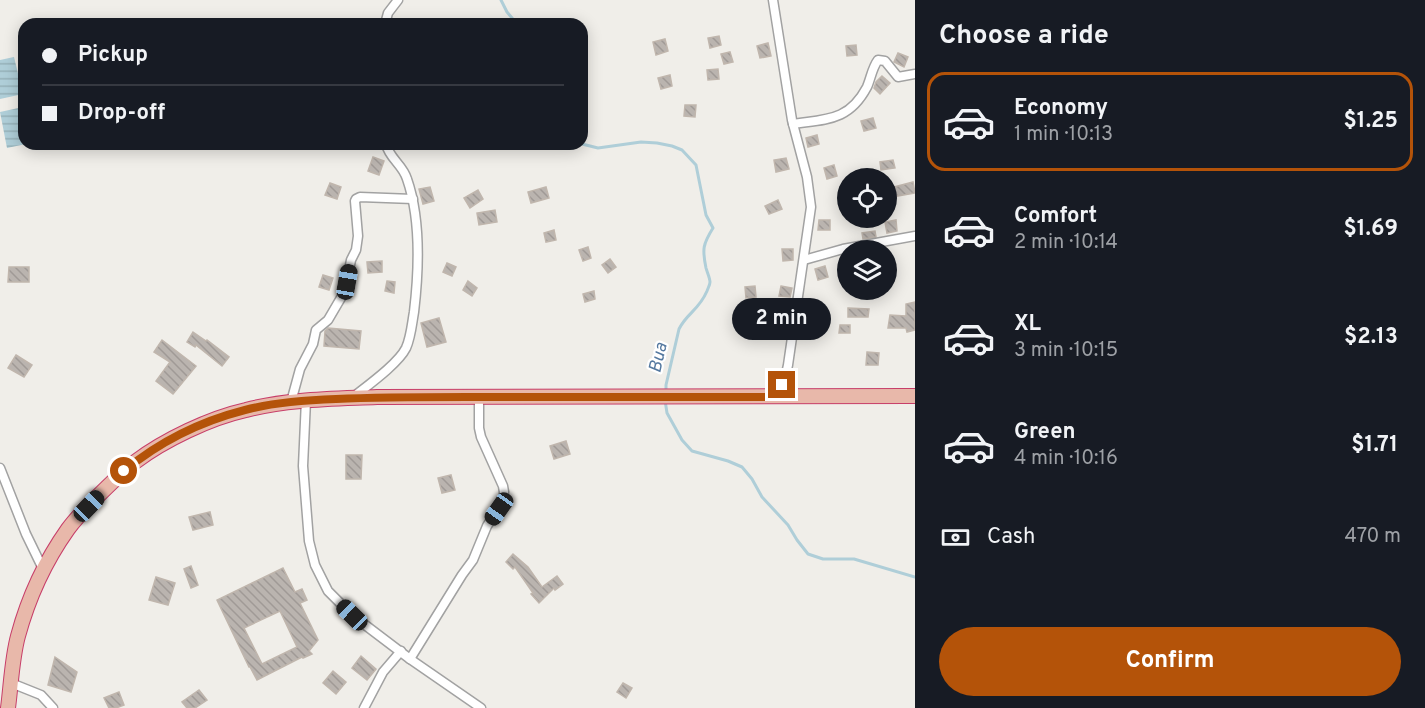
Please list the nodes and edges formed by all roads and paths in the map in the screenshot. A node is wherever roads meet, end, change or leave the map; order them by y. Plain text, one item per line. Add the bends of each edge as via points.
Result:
1 (398, 0) edge
2 (773, 0) edge
3 (386, 18) edge
4 (915, 74) edge
5 (793, 124) junction
6 (387, 150) edge
7 (412, 199) junction
8 (915, 236) edge
9 (804, 260) junction
10 (915, 396) edge
11 (479, 397) junction
12 (777, 397) junction
13 (352, 398) junction
14 (306, 400) junction
15 (291, 402) junction
16 (0, 468) edge
17 (44, 572) junction
18 (401, 651) junction
19 (410, 659) junction
20 (11, 683) junction
21 (6, 705) edge
22 (53, 708) edge
23 (364, 708) edge
24 (482, 708) edge

1 - 3 street
2 - 5 street
4 - 5 street via 898,77 885,61 878,60 861,97 849,111
5 - 9 street via 810,192
6 - 7 street via 407,176
7 - 13 street via 417,274 411,330 405,349 392,364
7 - 15 street via 356,199 358,236 343,298 316,330
8 - 9 street
9 - 12 street via 789,365
10 - 12 highway
11 - 12 highway
11 - 13 highway
11 - 19 street via 481,437 503,486 503,501 473,560
13 - 14 highway
14 - 15 highway
14 - 18 street via 303,466 309,542 315,565 328,591 352,615
15 - 17 highway via 216,419 137,460 68,529
16 - 17 street
17 - 20 highway via 17,638
18 - 19 street
18 - 23 street via 383,672
19 - 24 street
20 - 21 highway
20 - 22 street via 41,695

